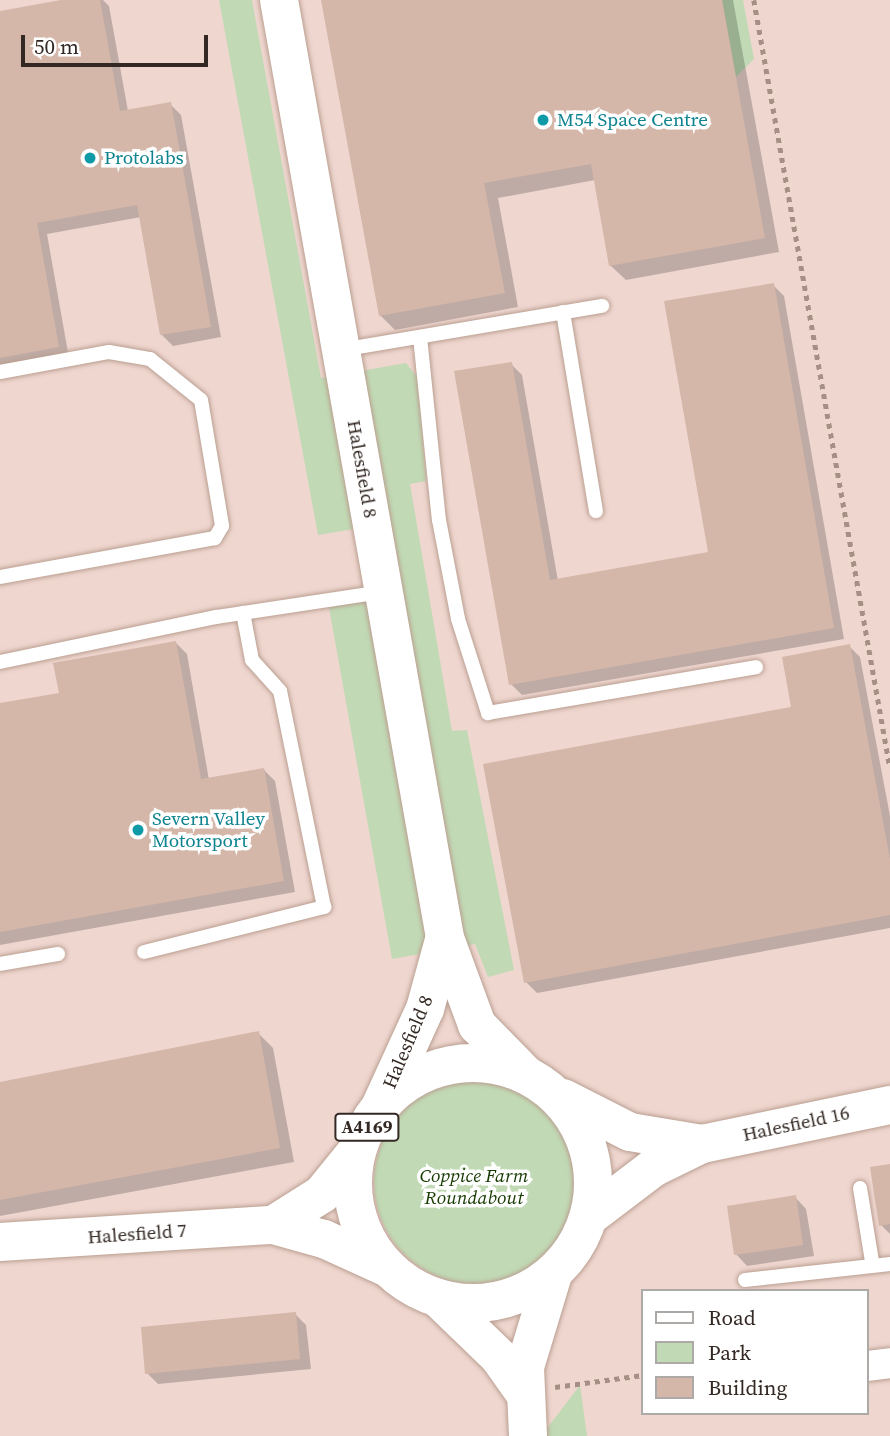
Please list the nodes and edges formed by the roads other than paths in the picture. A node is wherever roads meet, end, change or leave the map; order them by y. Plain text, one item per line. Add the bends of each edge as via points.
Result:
1 (279, 0) edge
2 (601, 306) dead end
3 (563, 312) junction
4 (420, 337) junction
5 (341, 351) junction
6 (0, 372) edge
7 (596, 511) dead end
8 (0, 577) edge
9 (384, 592) junction
10 (243, 613) junction
11 (0, 662) edge
12 (756, 667) dead end
13 (445, 938) junction
14 (144, 952) dead end
15 (58, 954) dead end
16 (0, 964) edge
17 (537, 1082) junction
18 (381, 1105) junction
19 (890, 1105) edge
20 (702, 1144) junction
21 (357, 1151) junction
22 (860, 1188) dead end
23 (590, 1216) junction
24 (273, 1225) junction
25 (0, 1242) edge
26 (872, 1261) junction
27 (890, 1264) edge
28 (389, 1269) junction
29 (552, 1274) junction
30 (745, 1280) dead end
31 (438, 1298) junction
32 (890, 1363) edge
33 (869, 1366) edge
34 (523, 1391) junction
35 (528, 1436) edge

1 - 5 main road, Halesfield 8
2 - 3 lane
3 - 4 lane
3 - 7 lane
4 - 5 lane
4 - 12 lane via 439,520 458,619 488,713
5 - 9 main road, Halesfield 8
6 - 8 lane via 109,352 150,359 201,400 222,526 215,538
9 - 10 lane
9 - 13 main road, Halesfield 8
10 - 11 lane
10 - 14 lane via 252,660 280,691 324,907
13 - 17 main road, Halesfield 8 via 477,1025
13 - 18 main road, Halesfield 8 via 425,1009
15 - 16 lane
17 - 18 main road, A4169 via 487,1063 448,1065 411,1080
17 - 20 main road, Halesfield 16 via 630,1132
17 - 23 main road, A4169 via 573,1115 589,1146 594,1181
18 - 21 main road, A4169
19 - 20 main road, Halesfield 16
20 - 23 main road, Halesfield 16 via 653,1167
21 - 24 main road, Halesfield 7 via 322,1194
21 - 28 main road, A4169 via 357,1214
22 - 26 lane
23 - 29 main road, A4169 via 575,1247
24 - 25 main road, Halesfield 7
24 - 28 main road, Halesfield 7 via 324,1239
26 - 27 lane
26 - 30 lane
28 - 31 main road, A4169
29 - 31 main road, A4169 via 518,1295 491,1301
29 - 34 main road via 529,1347
31 - 34 main road via 499,1357
32 - 33 street
34 - 35 main road

